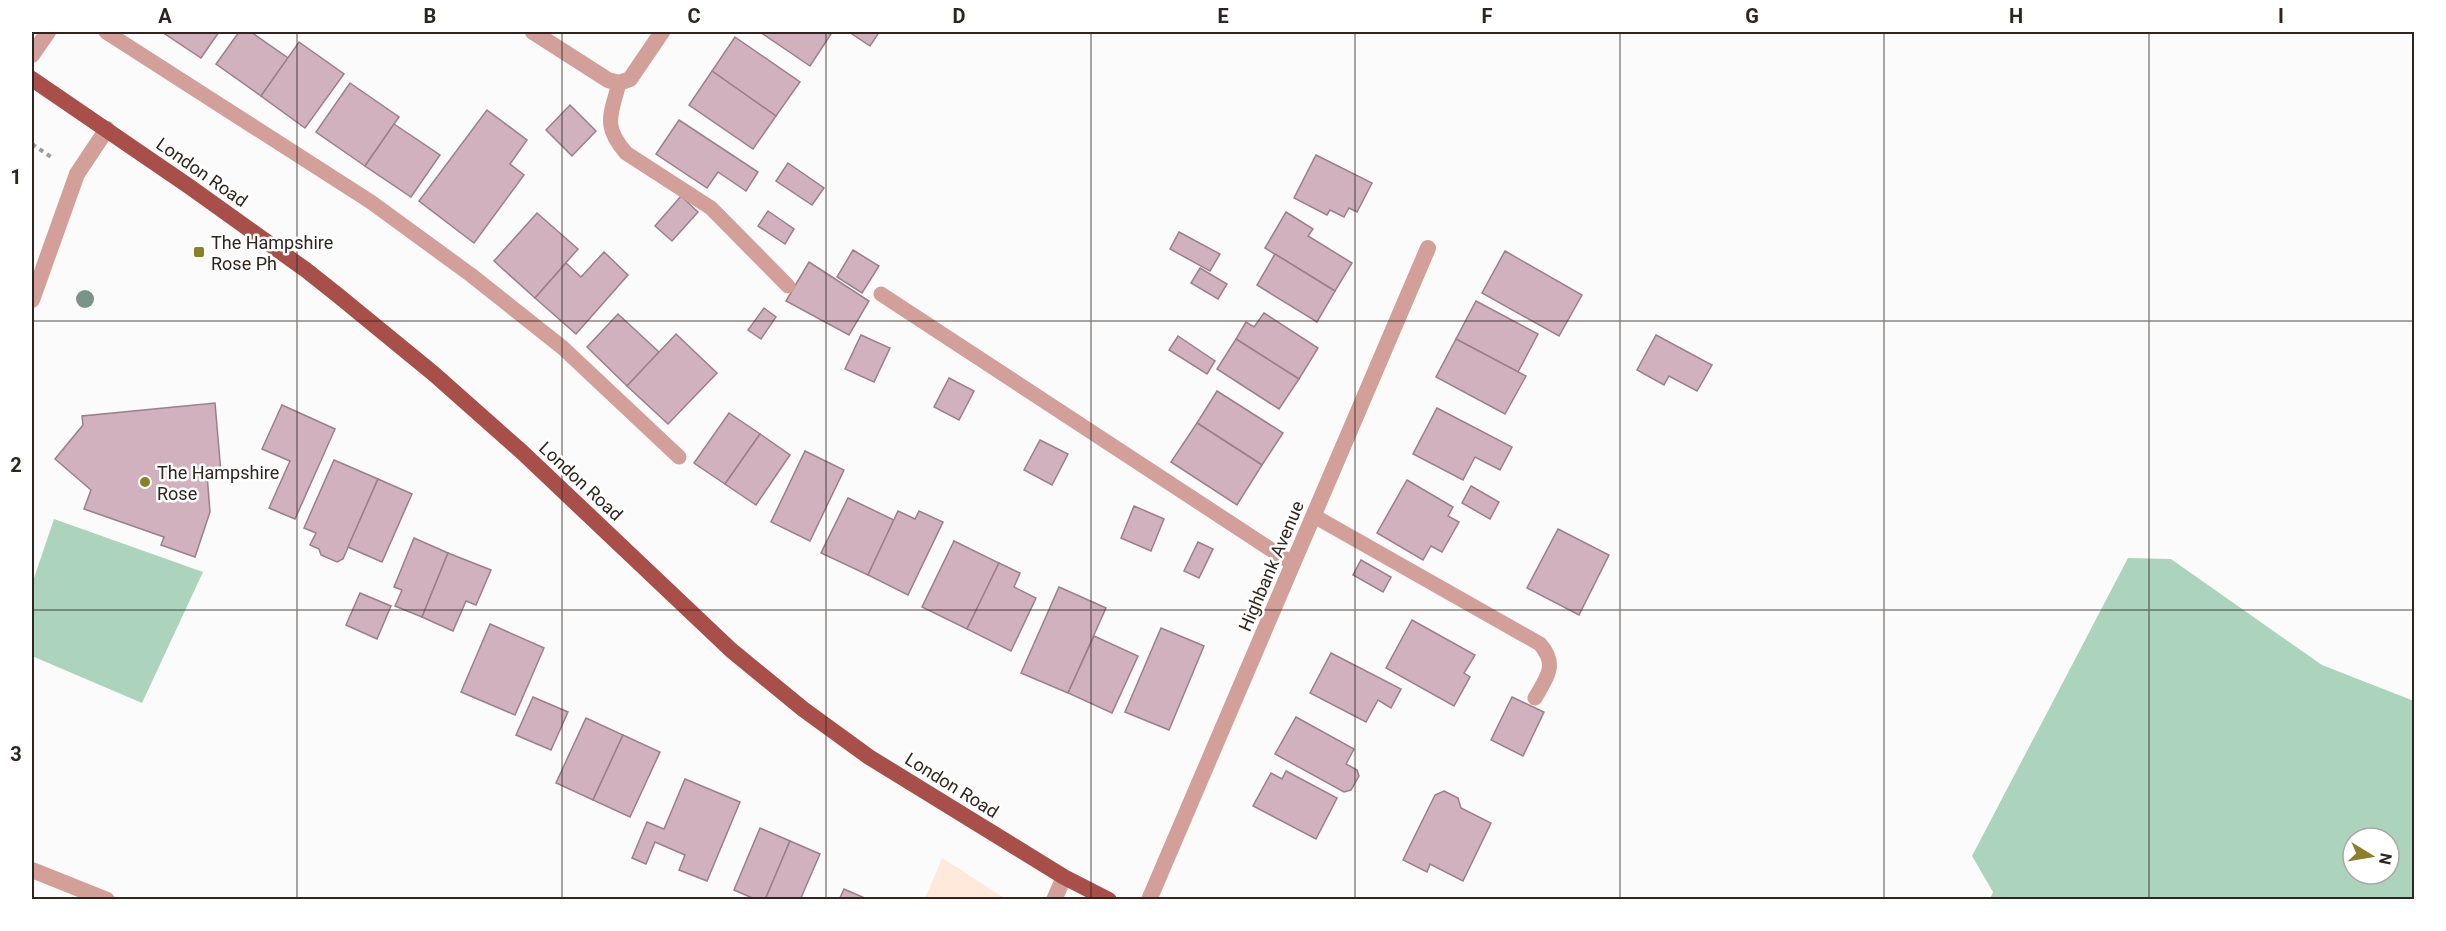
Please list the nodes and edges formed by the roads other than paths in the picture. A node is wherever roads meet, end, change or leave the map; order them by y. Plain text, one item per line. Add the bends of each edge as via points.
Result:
1 (48, 32) edge
2 (106, 32) edge
3 (534, 32) edge
4 (662, 32) edge
5 (32, 56) edge
6 (32, 79) edge
7 (619, 83) junction
8 (107, 129) junction
9 (1428, 248) dead end
10 (788, 286) dead end
11 (881, 294) dead end
12 (32, 300) edge
13 (679, 457) dead end
14 (1314, 516) junction
15 (1293, 564) junction
16 (1535, 698) dead end
17 (32, 870) edge
18 (1064, 877) junction
19 (107, 900) edge
20 (1054, 900) edge
21 (1109, 900) edge
22 (1149, 900) edge

1 - 5 street
2 - 13 lane via 371,202 471,275 563,348
3 - 7 street via 608,80
4 - 7 street via 630,79
6 - 8 main road, London Road
7 - 10 lane via 609,123 615,141 626,153 711,208
8 - 12 street via 77,174
8 - 18 main road, London Road via 306,270 434,374 731,650 803,710 869,757
9 - 14 street, Highbank Avenue
11 - 15 lane
14 - 15 street, Highbank Avenue
14 - 16 lane via 1539,644 1548,654 1550,671
15 - 22 street, Highbank Avenue
17 - 19 street
18 - 20 street
18 - 21 main road, London Road

